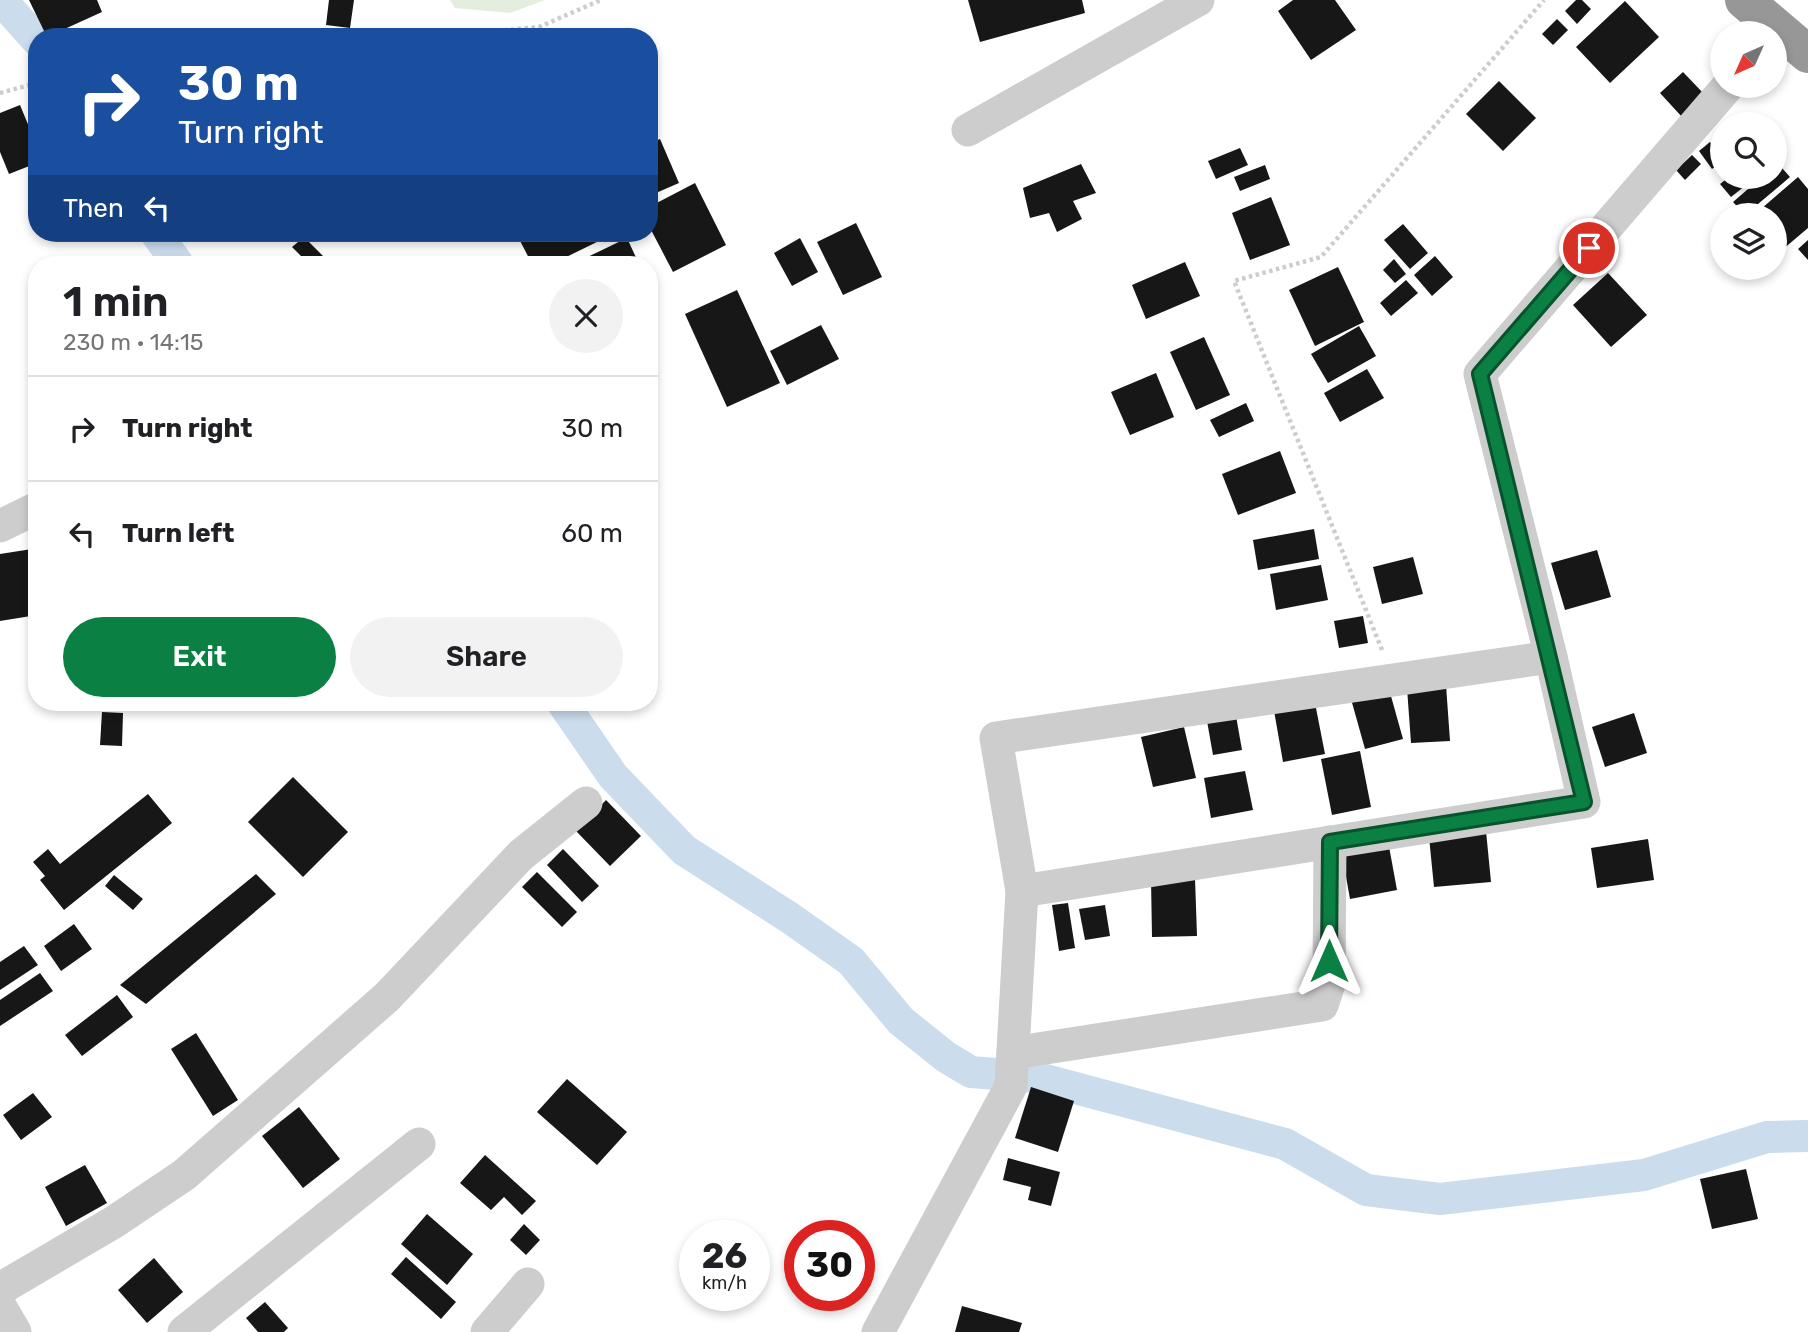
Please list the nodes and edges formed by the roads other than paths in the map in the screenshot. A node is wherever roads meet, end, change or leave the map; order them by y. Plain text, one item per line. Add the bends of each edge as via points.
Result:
1 (1198, 0) edge
2 (1744, 0) edge
3 (1765, 21) edge
4 (1787, 39) edge
5 (1808, 54) edge
6 (1717, 98) edge
7 (968, 130) dead end
8 (28, 512) edge
9 (0, 526) edge
10 (1551, 657) junction
11 (586, 803) dead end
12 (1330, 842) junction
13 (1022, 891) junction
14 (1013, 1065) junction
15 (419, 1143) dead end
16 (528, 1284) dead end
17 (0, 1289) edge
18 (0, 1306) edge
19 (15, 1332) edge
20 (184, 1332) edge
21 (486, 1332) edge
22 (878, 1332) edge

1 - 7 street
2 - 3 highway
4 - 5 highway
6 - 10 street via 1480,374
8 - 9 street
10 - 12 street via 1584,802
10 - 13 street via 996,738
11 - 17 street via 521,855 387,997 184,1175
12 - 13 street
12 - 14 street via 1329,984 1322,1005
13 - 14 street
14 - 22 street
15 - 20 street
16 - 21 street
18 - 19 street

